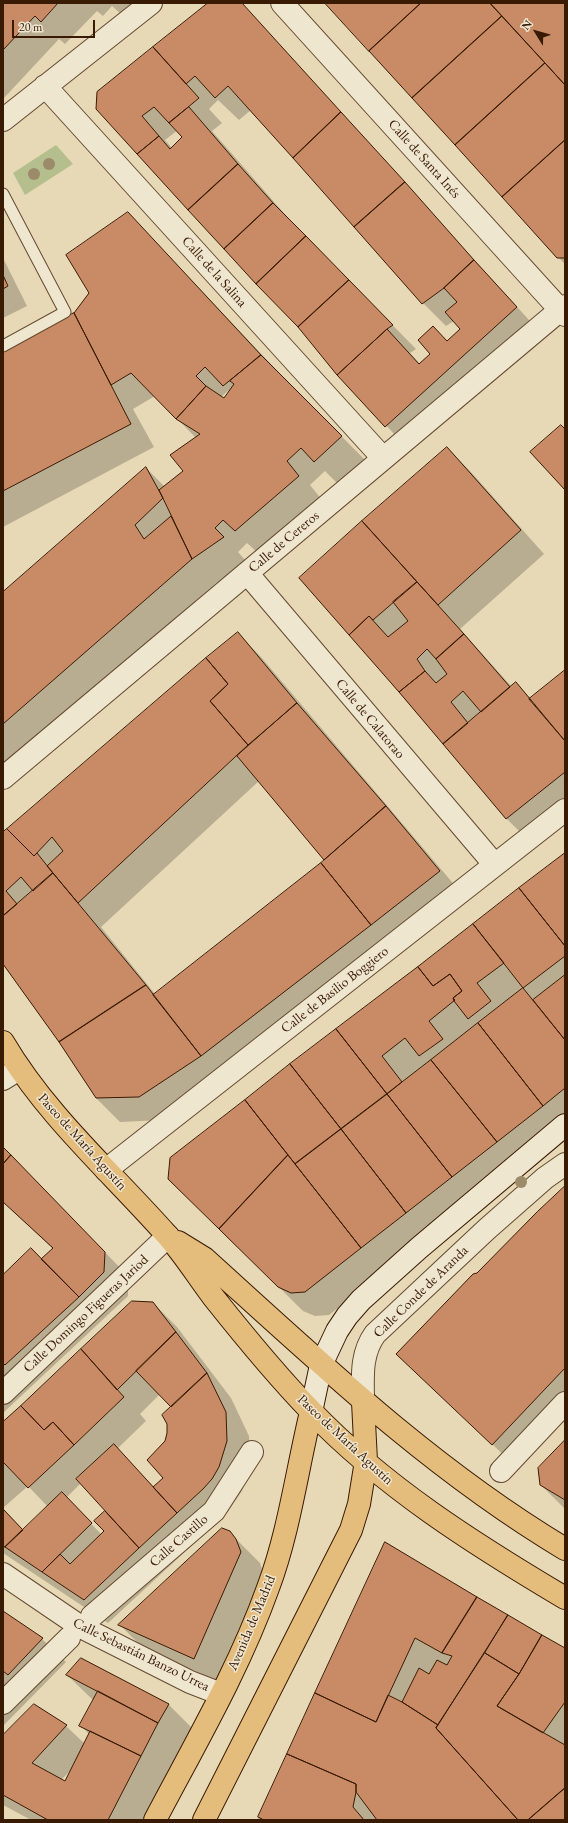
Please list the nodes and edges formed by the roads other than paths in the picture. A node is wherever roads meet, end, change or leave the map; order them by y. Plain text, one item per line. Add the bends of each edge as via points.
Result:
1 (151, 3) edge
2 (282, 3) edge
3 (45, 86) junction
4 (3, 120) edge
5 (3, 194) edge
6 (564, 310) edge
7 (3, 346) edge
8 (383, 458) junction
9 (247, 574) junction
10 (3, 778) edge
11 (565, 810) edge
12 (495, 865) junction
13 (3, 1042) edge
14 (11, 1074) edge
15 (565, 1125) edge
16 (565, 1164) edge
17 (106, 1170) junction
18 (168, 1236) junction
19 (321, 1365) junction
20 (3, 1393) edge
21 (363, 1402) junction
22 (565, 1403) edge
23 (311, 1412) junction
24 (252, 1452) dead end
25 (366, 1462) junction
26 (501, 1471) dead end
27 (565, 1549) edge
28 (3, 1574) edge
29 (565, 1598) edge
30 (92, 1616) dead end
31 (69, 1638) dead end
32 (221, 1694) junction
33 (3, 1703) edge
34 (155, 1820) edge
35 (204, 1820) edge

1 - 3 street
2 - 6 street, Calle de Santa Inés
3 - 4 street
3 - 8 street, Calle de la Salina
5 - 7 lane via 65,312
6 - 8 street, Calle de Cereros
8 - 9 street, Calle de Cereros
9 - 10 street, Calle de Cereros
9 - 12 street, Calle de Calatorao
11 - 12 street, Calle de Basilio Boggiero
12 - 17 street, Calle de Basilio Boggiero
13 - 14 main road, Paseo de María Agustín
14 - 17 main road, Paseo de María Agustín via 46,1104
15 - 19 street via 419,1248 362,1300 337,1330
16 - 21 street, Calle Conde de Aranda via 545,1178 487,1229 375,1334 363,1362
17 - 18 main road, Paseo de María Agustín
18 - 19 main road, Paseo de María Agustín via 204,1258
18 - 20 street, Calle Domingo Figueras Jariod
18 - 23 main road, Paseo de María Agustín via 244,1336
19 - 21 main road, Paseo de María Agustín
19 - 23 street, Avenida de Madrid
21 - 25 main road, Calle Conde de Aranda
21 - 27 main road, Paseo de María Agustín via 423,1452 477,1492
22 - 26 street
23 - 25 main road, Paseo de María Agustín
23 - 32 main road, Avenida de Madrid via 280,1550 269,1587
24 - 30 street, Calle Castillo via 214,1511
25 - 29 main road, Paseo de María Agustín via 456,1531
25 - 35 main road via 359,1504 351,1530
28 - 32 street, Calle Sebastián Banzo Urrea via 80,1627 190,1682
31 - 33 street
32 - 34 main road, Avenida de Madrid

